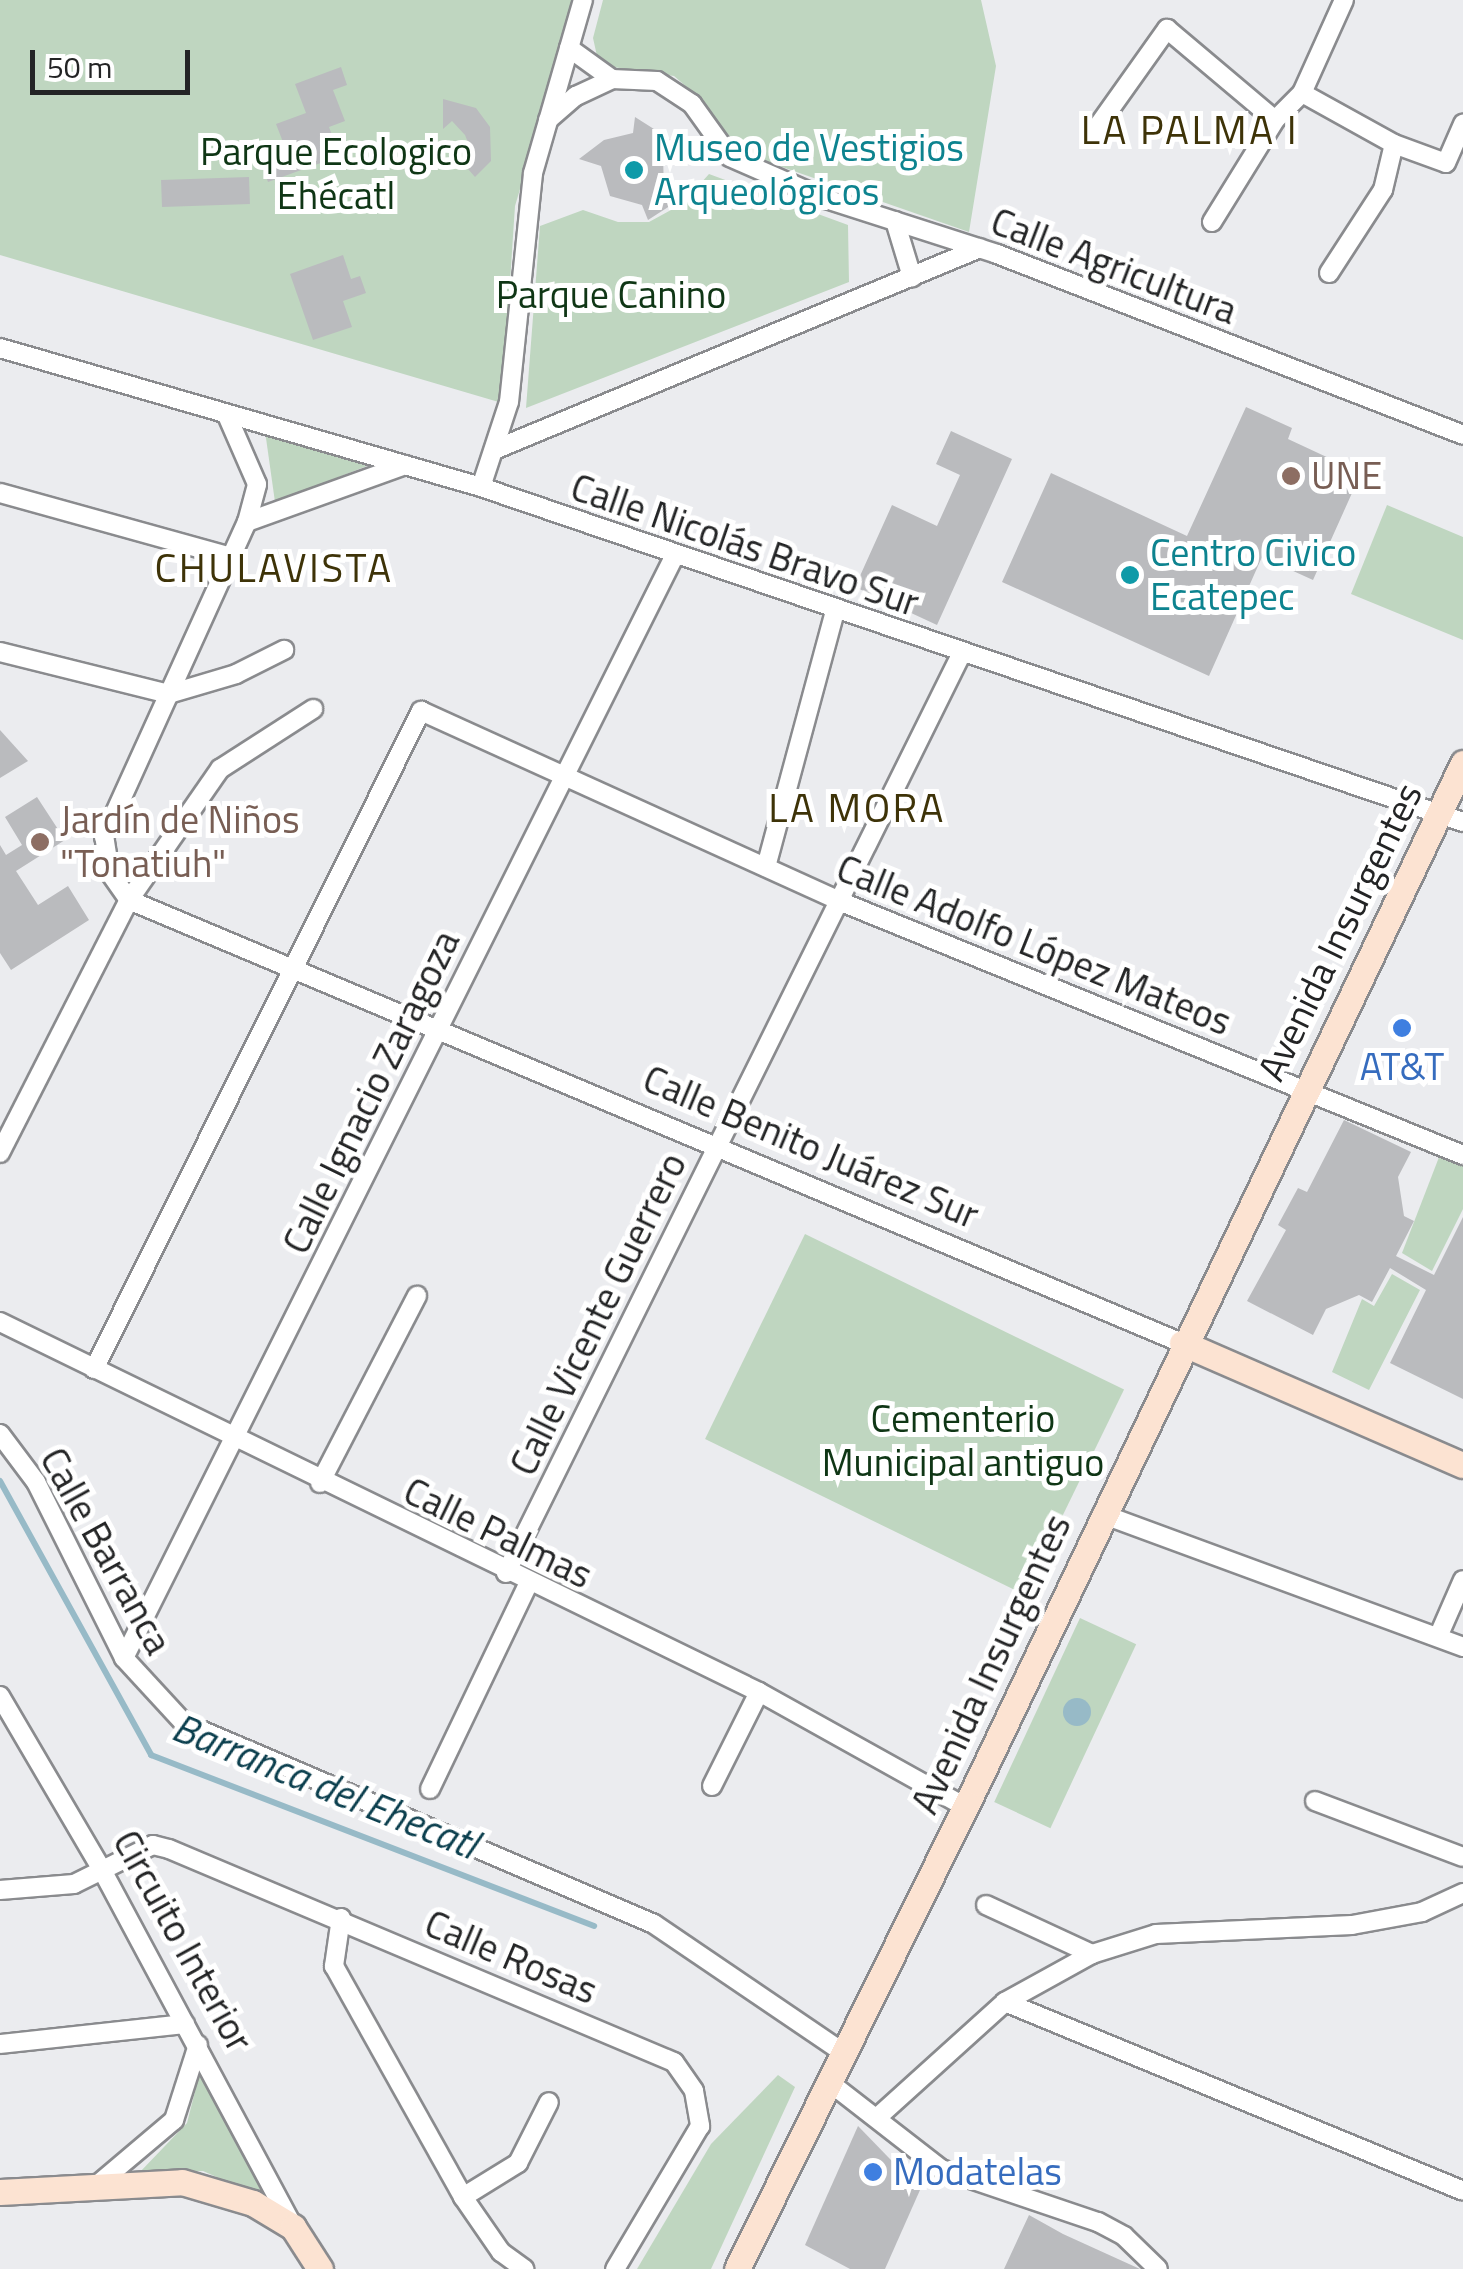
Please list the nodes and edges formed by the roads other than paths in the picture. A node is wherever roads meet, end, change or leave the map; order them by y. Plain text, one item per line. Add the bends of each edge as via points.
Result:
1 (582, 0) edge
2 (1344, 0) edge
3 (568, 48) junction
4 (612, 79) junction
5 (1302, 93) junction
6 (548, 120) junction
7 (1276, 120) junction
8 (1463, 124) edge
9 (1093, 132) dead end
10 (1394, 144) junction
11 (895, 221) junction
12 (1212, 222) dead end
13 (980, 248) junction
14 (1329, 273) dead end
15 (912, 277) junction
16 (0, 348) edge
17 (226, 413) junction
18 (1463, 435) edge
19 (494, 450) junction
20 (405, 465) junction
21 (481, 487) junction
22 (0, 493) edge
23 (247, 522) junction
24 (675, 555) junction
25 (231, 557) junction
26 (835, 611) junction
27 (284, 650) dead end
28 (0, 652) edge
29 (961, 655) junction
30 (169, 694) junction
31 (313, 709) dead end
32 (1463, 763) edge
33 (564, 777) junction
34 (1452, 818) edge
35 (766, 867) junction
36 (130, 900) junction
37 (839, 901) junction
38 (293, 969) junction
39 (438, 1030) junction
40 (1304, 1092) junction
41 (716, 1148) junction
42 (0, 1153) edge
43 (1463, 1154) edge
44 (417, 1296) dead end
45 (0, 1322) edge
46 (1182, 1343) junction
47 (94, 1369) junction
48 (0, 1434) edge
49 (234, 1440) junction
50 (1463, 1465) edge
51 (320, 1482) junction
52 (1102, 1514) junction
53 (506, 1573) junction
54 (1463, 1580) edge
55 (528, 1584) junction
56 (1438, 1637) junction
57 (1463, 1647) edge
58 (124, 1658) junction
59 (759, 1692) junction
60 (0, 1696) edge
61 (712, 1786) dead end
62 (430, 1790) dead end
63 (1315, 1801) dead end
64 (966, 1807) junction
65 (1463, 1857) edge
66 (102, 1870) junction
67 (0, 1890) edge
68 (1463, 1893) edge
69 (986, 1905) dead end
70 (342, 1918) junction
71 (1092, 1954) junction
72 (1005, 2002) junction
73 (185, 2024) junction
74 (0, 2044) edge
75 (198, 2045) junction
76 (845, 2054) junction
77 (829, 2082) junction
78 (549, 2102) dead end
79 (880, 2115) junction
80 (97, 2185) junction
81 (0, 2192) edge
82 (1463, 2192) edge
83 (463, 2197) junction
84 (293, 2227) junction
85 (320, 2269) edge
86 (524, 2269) edge
87 (615, 2269) edge
88 (738, 2269) edge
89 (1158, 2269) edge

1 - 3 street
2 - 5 street
3 - 4 street
3 - 6 street
4 - 6 street via 576,96
4 - 11 street, Calle Agricultura via 657,82 692,104 730,157
5 - 7 street
5 - 10 street
6 - 19 street via 524,231 509,402
7 - 9 street via 1167,30
7 - 12 street
8 - 10 street via 1446,162
10 - 14 street via 1384,190
11 - 13 street, Calle Agricultura
11 - 15 street
13 - 15 street
13 - 18 street, Calle Agricultura
15 - 19 street
16 - 17 street, Calle Nicolás Bravo Sur
17 - 20 street, Calle Nicolás Bravo Sur
17 - 23 street via 258,484
19 - 21 street
20 - 21 street, Calle Nicolás Bravo Sur
20 - 23 street
21 - 24 street, Calle Nicolás Bravo Sur
22 - 25 street
23 - 25 street
24 - 26 street, Calle Nicolás Bravo Sur
24 - 33 street, Calle Ignacio Zaragoza
25 - 30 street
26 - 29 street, Calle Nicolás Bravo Sur
26 - 35 street
27 - 30 street via 236,674
28 - 30 street
29 - 34 street, Calle Nicolás Bravo Sur
29 - 37 street, Calle Vicente Guerrero
30 - 36 street via 104,837 110,873
31 - 36 street via 220,769
32 - 34 main road, Avenida Insurgentes
33 - 35 street, Calle Adolfo López Mateos
33 - 38 street, Calle Adolfo López Mateos via 421,711
33 - 39 street, Calle Ignacio Zaragoza
34 - 40 main road, Avenida Insurgentes
35 - 37 street, Calle Adolfo López Mateos
36 - 38 street, Calle Benito Juárez Sur
36 - 42 street
37 - 40 street, Calle Adolfo López Mateos
37 - 41 street, Calle Vicente Guerrero
38 - 39 street, Calle Benito Juárez Sur
38 - 47 street
39 - 41 street, Calle Benito Juárez Sur
39 - 49 street, Calle Ignacio Zaragoza
40 - 43 street, Calle Adolfo López Mateos
40 - 46 main road, Avenida Insurgentes
41 - 46 street, Calle Benito Juárez Sur
41 - 53 street, Calle Vicente Guerrero
44 - 51 street
45 - 47 street, Calle Palmas
46 - 50 main road, Calle Benito Juárez Sur
46 - 52 main road, Avenida Insurgentes
47 - 49 street, Calle Palmas
48 - 58 street, Calle Barranca via 36,1482
49 - 51 street, Calle Palmas
49 - 58 street, Calle Ignacio Zaragoza
51 - 53 street, Calle Palmas
52 - 56 street
52 - 64 main road, Avenida Insurgentes
53 - 55 street, Calle Palmas
54 - 56 street
55 - 59 street, Calle Palmas
55 - 62 street
56 - 57 street
58 - 76 street, Calle Barranca via 184,1723 654,1924
59 - 61 street
59 - 64 street, Calle Palmas
60 - 66 street, Circuito Interior
63 - 65 street
64 - 76 main road, Avenida Insurgentes
66 - 67 street, Calle Rosas via 74,1884
66 - 70 street, Calle Rosas via 153,1845
66 - 73 street, Circuito Interior
68 - 71 street via 1422,1912 1352,1926 1156,1934
69 - 71 street
70 - 83 street via 334,1966
70 - 87 street, Calle Rosas via 674,2062 686,2074 700,2126
71 - 72 street
72 - 79 street
72 - 82 street
73 - 74 street
73 - 75 street, Circuito Interior
75 - 80 street via 174,2120
75 - 84 street, Circuito Interior
76 - 77 main road, Avenida Insurgentes
77 - 79 street
77 - 88 main road, Avenida Insurgentes
78 - 83 street via 518,2164
79 - 89 street via 941,2169 1098,2222 1124,2236
80 - 81 main road, Circuito Interior
80 - 84 main road, Circuito Interior via 182,2182 253,2204
83 - 86 street via 501,2252
84 - 85 main road, Circuito Interior

